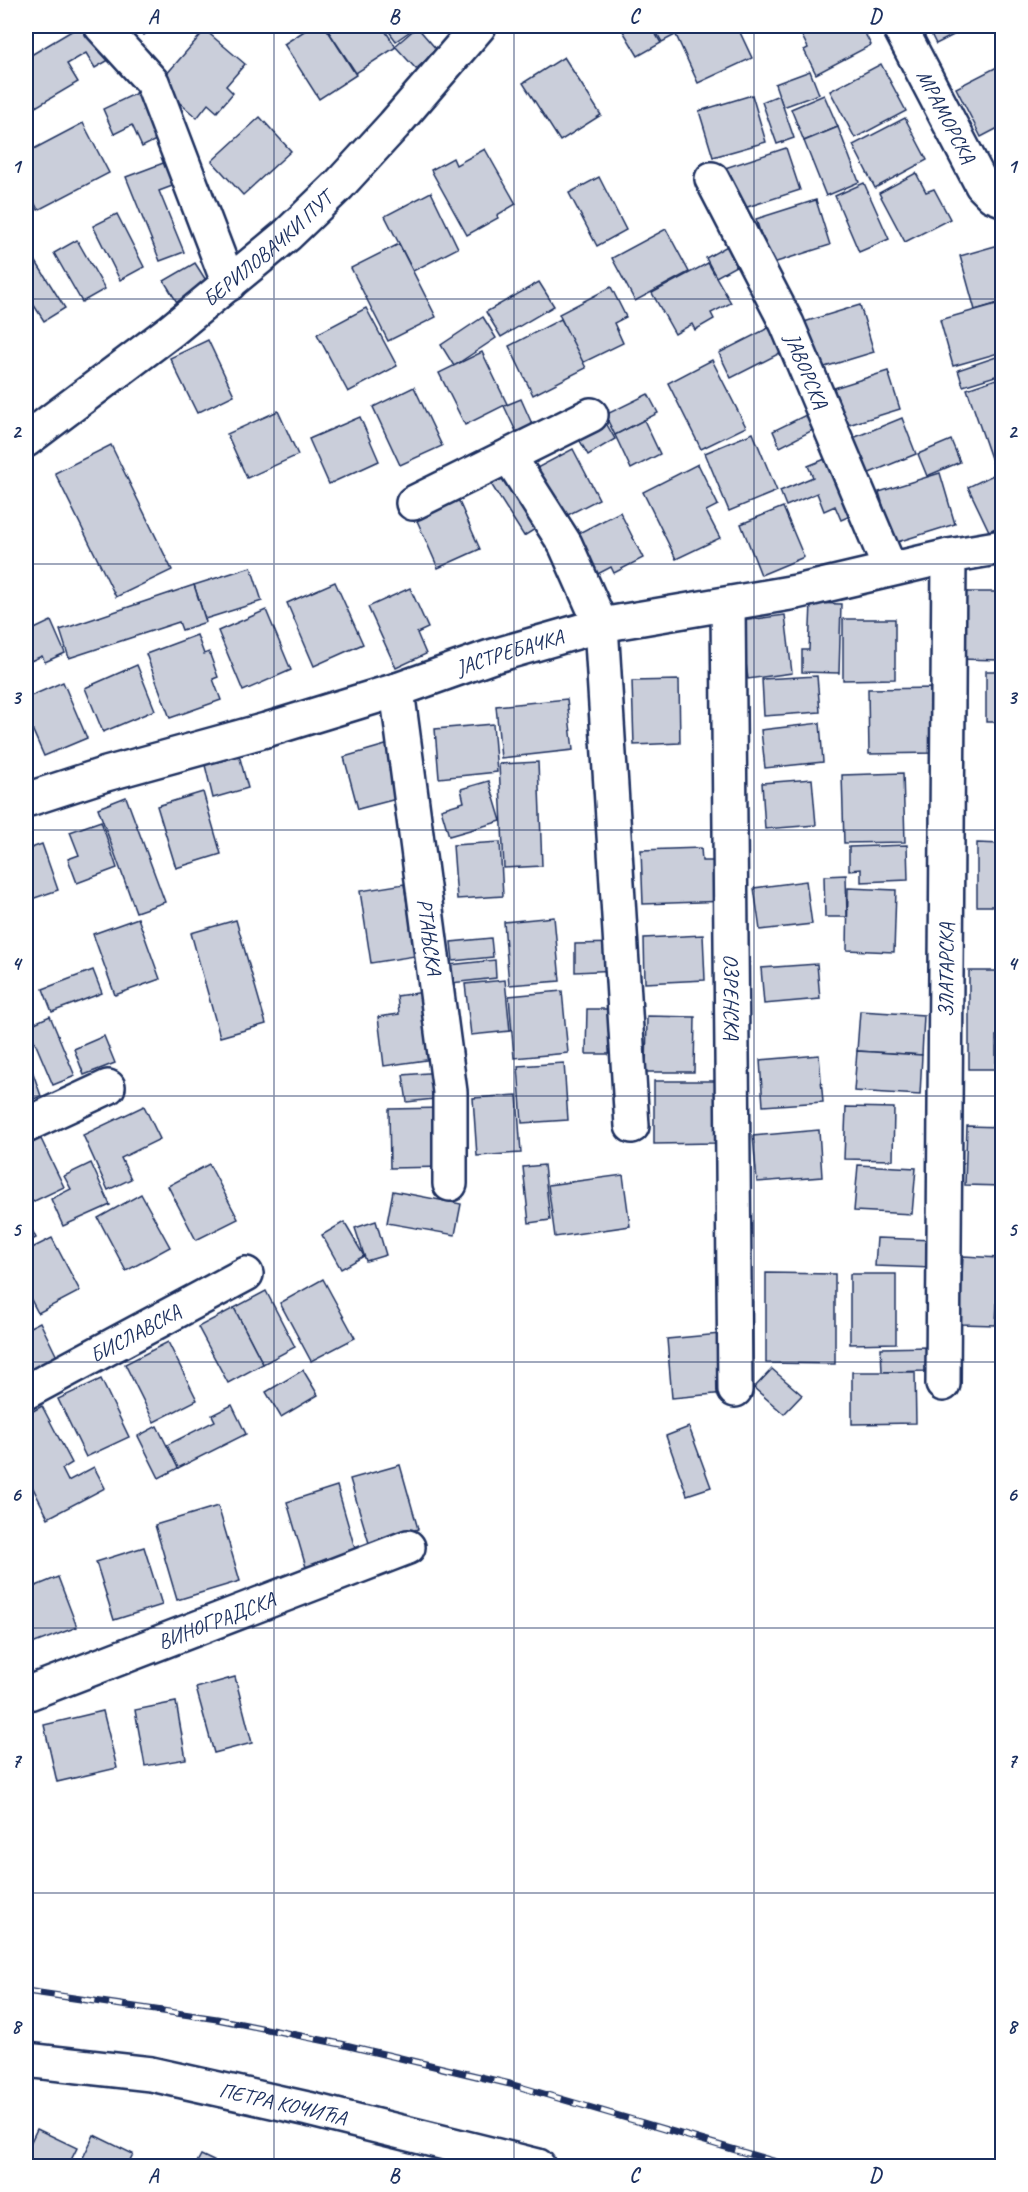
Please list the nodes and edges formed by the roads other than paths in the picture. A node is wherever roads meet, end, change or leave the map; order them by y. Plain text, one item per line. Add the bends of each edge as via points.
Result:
1 (101, 26) edge
2 (479, 26) edge
3 (899, 26) edge
4 (712, 179) dead end
5 (1002, 199) edge
6 (230, 284) junction
7 (591, 415) dead end
8 (26, 440) edge
9 (509, 456) junction
10 (413, 503) dead end
11 (1002, 547) edge
12 (949, 556) junction
13 (890, 569) junction
14 (728, 604) junction
15 (601, 626) junction
16 (398, 690) junction
17 (26, 800) edge
18 (108, 1087) dead end
19 (26, 1125) edge
20 (632, 1126) dead end
21 (450, 1184) dead end
22 (246, 1274) dead end
23 (943, 1384) dead end
24 (735, 1390) dead end
25 (26, 1392) edge
26 (408, 1547) dead end
27 (26, 1694) edge
28 (26, 2060) edge
29 (538, 2166) edge

1 - 6 street via 152,82
2 - 6 street, БЕРИЛОВАЧКИ ПУТ via 339,185
3 - 5 street, МРАМОРСКА via 982,186
4 - 13 street, ЈАВОРСКА via 787,324
6 - 8 street, БЕРИЛОВАЧКИ ПУТ
7 - 9 street
9 - 10 street
9 - 15 street via 566,544
11 - 12 street, ЈАСТРЕБАЧКА
12 - 13 street, ЈАСТРЕБАЧКА
12 - 23 street, ЗЛАТАРСКА
13 - 14 street, ЈАСТРЕБАЧКА
14 - 15 street, ЈАСТРЕБАЧКА
14 - 24 street, ОЗРЕНСКА
15 - 16 street, ЈАСТРЕБАЧКА via 489,657
15 - 20 street
16 - 17 street, ЈАСТРЕБАЧКА
16 - 21 street, РТАЊСКА via 450,1092
18 - 19 street
22 - 25 street, БИСЛАВСКА
26 - 27 street, ВИНОГРАДСКА
28 - 29 street, ПЕТРА КОЧИЋА via 151,2074

